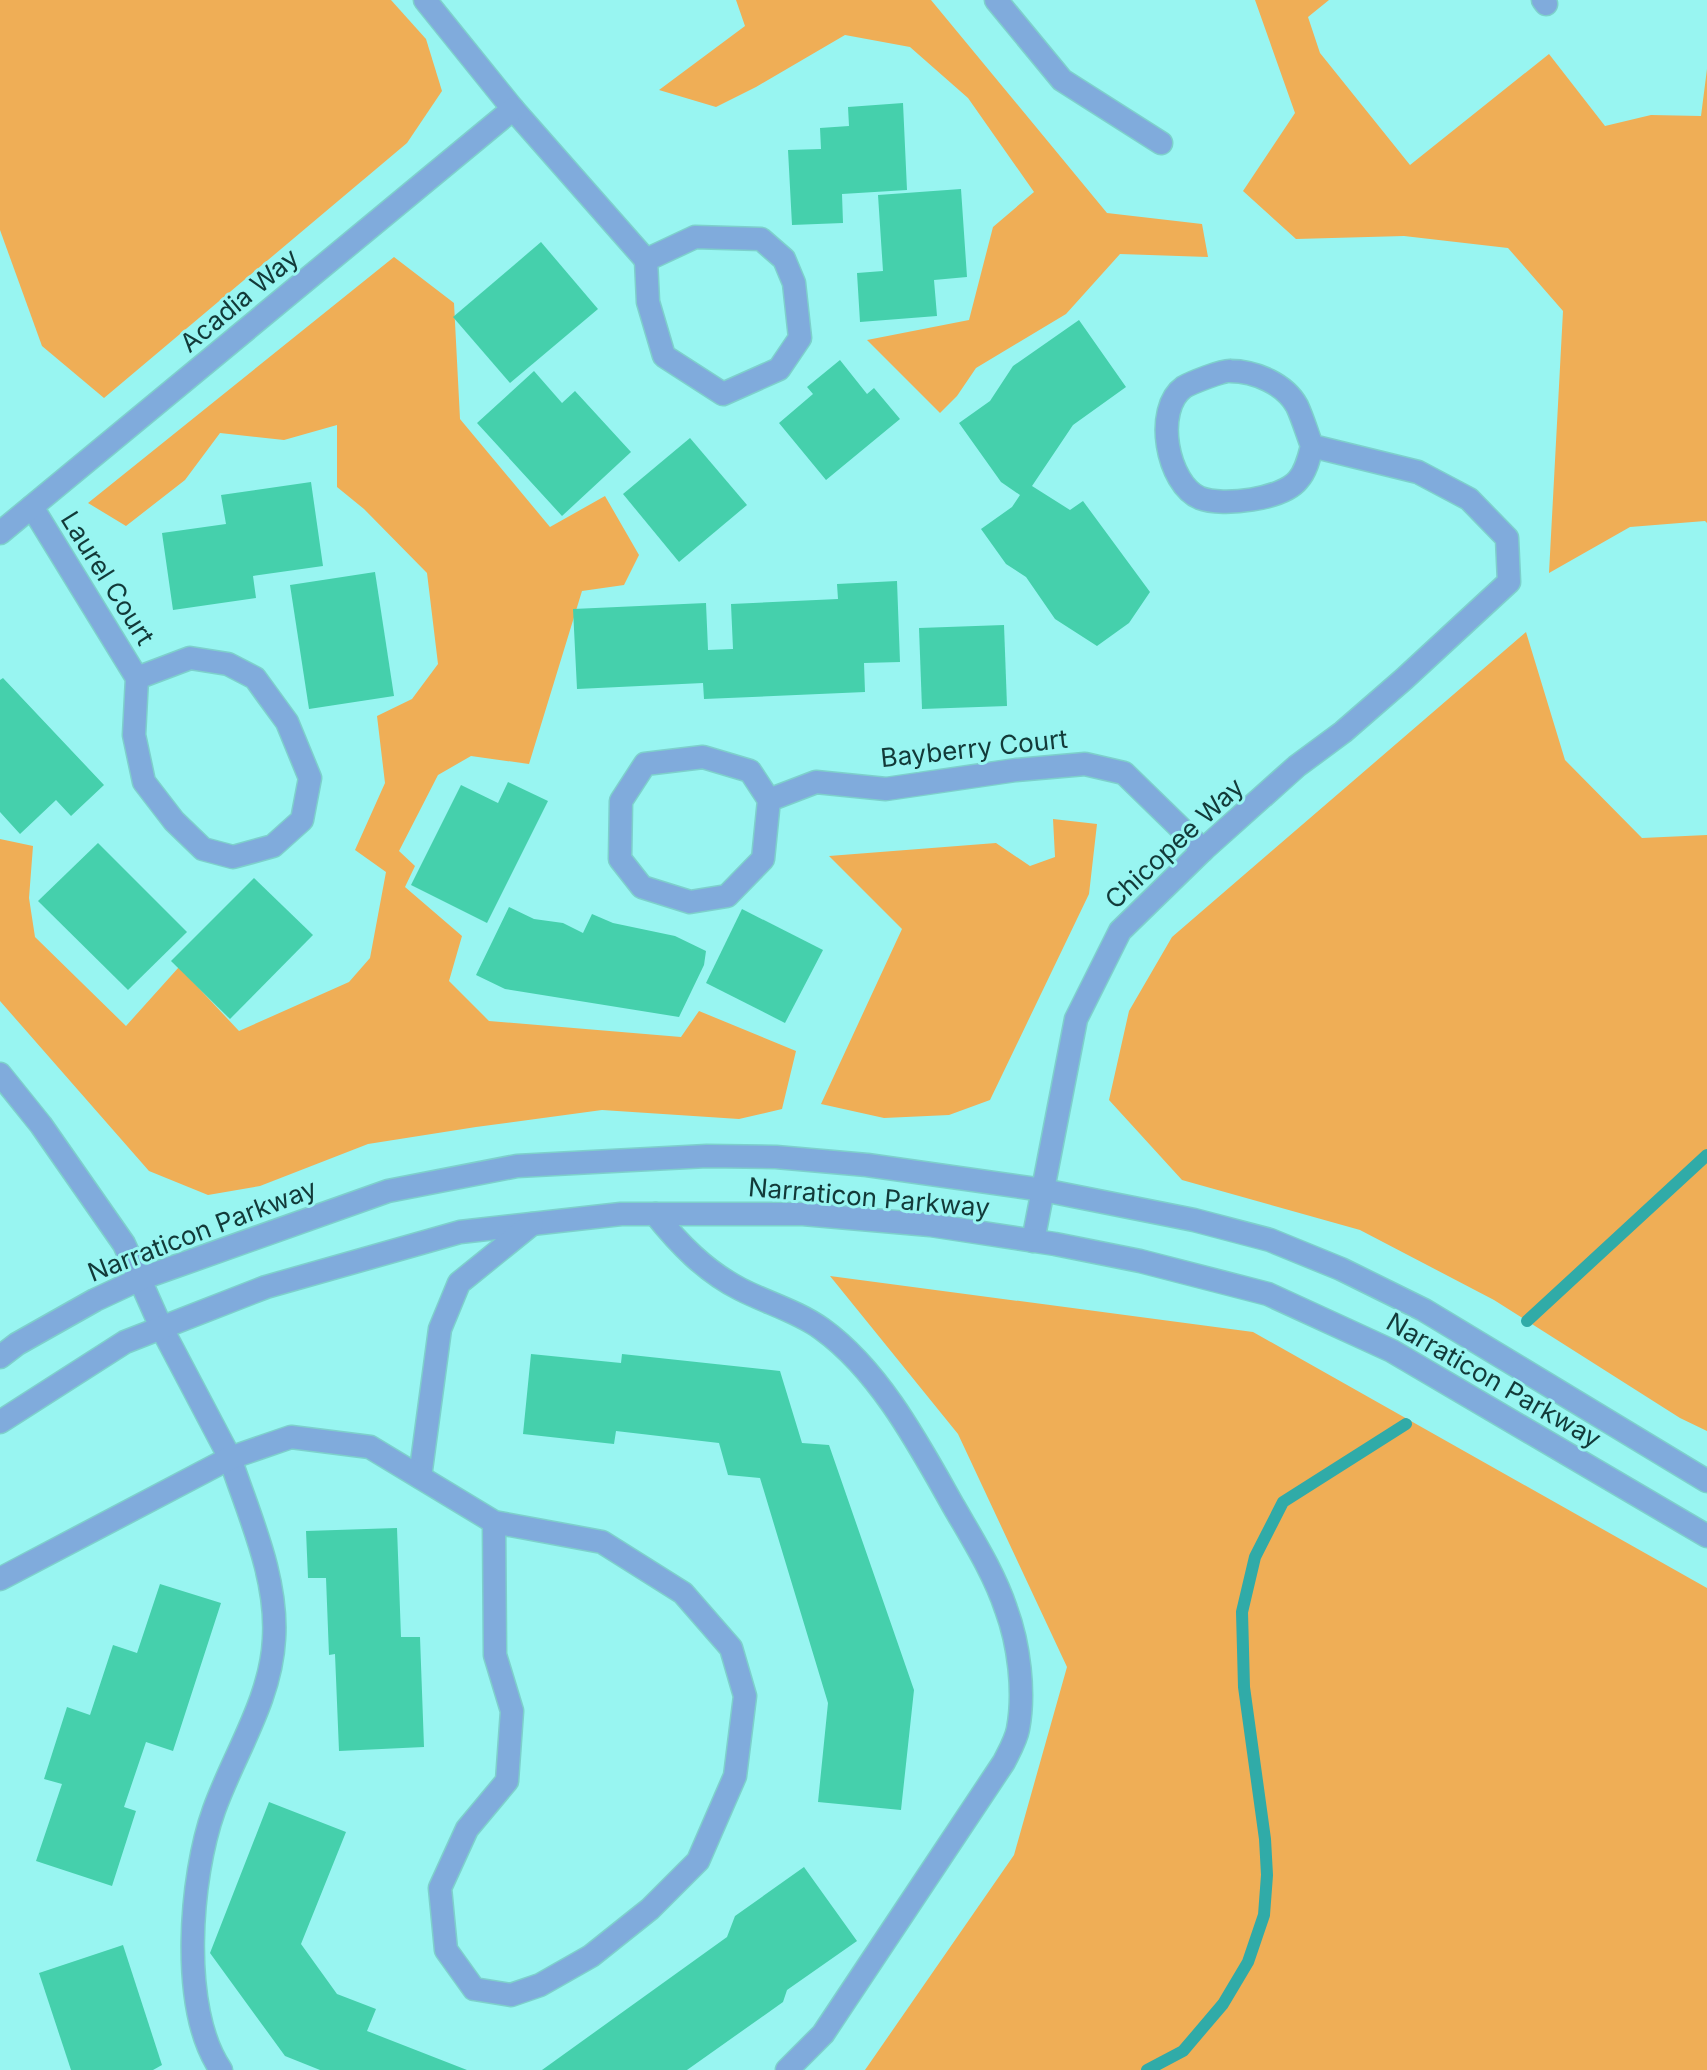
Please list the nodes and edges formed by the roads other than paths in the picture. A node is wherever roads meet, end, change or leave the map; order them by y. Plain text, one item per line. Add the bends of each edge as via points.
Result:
1 (425, 0) edge
2 (996, 0) edge
3 (513, 109) junction
4 (1161, 143) dead end
5 (646, 260) junction
6 (1312, 446) junction
7 (32, 507) junction
8 (0, 533) edge
9 (137, 678) junction
10 (769, 800) junction
11 (1203, 850) junction
12 (0, 1074) edge
13 (1043, 1190) junction
14 (655, 1214) junction
15 (532, 1224) junction
16 (1033, 1241) junction
17 (140, 1279) junction
18 (161, 1327) junction
19 (0, 1357) edge
20 (0, 1422) edge
21 (230, 1458) junction
22 (420, 1477) junction
23 (1707, 1481) edge
24 (494, 1522) junction
25 (1707, 1536) edge
26 (0, 1579) edge
27 (221, 2070) edge
28 (787, 2070) edge

1 - 3 street
2 - 4 street via 1062,80
3 - 5 street
3 - 7 street, Acadia Way
5 - 5 street via 648,302 664,356 723,394 779,369 800,338 794,283 784,259 761,239 695,237
6 - 6 street via 1296,404 1273,381 1228,370 1183,388 1169,412 1165,439 1181,482 1199,497 1229,503 1279,492 1297,482
6 - 11 street, Chicopee Way via 1418,472 1469,499 1507,538 1509,582
7 - 8 street, Acadia Way
7 - 9 street, Laurel Court
9 - 9 street, Laurel Court via 134,735 144,782 203,849 233,857 273,846 302,820 310,778 287,722 255,678 228,664 190,658
10 - 10 street via 750,771 703,757 645,764 621,801 620,859 642,887 690,902 727,896 763,859
10 - 11 street, Bayberry Court via 816,782 886,789 1085,764 1124,773
11 - 13 street, Chicopee Way via 1120,931 1076,1019
12 - 17 street via 124,1244
13 - 16 street, Chicopee Way
13 - 17 street, Narraticon Parkway via 776,1157 517,1166 388,1191
13 - 23 street, Narraticon Parkway via 1240,1232 1341,1269 1424,1310
14 - 15 street, Narraticon Parkway
14 - 16 street, Narraticon Parkway via 803,1214
14 - 28 street via 705,1267 737,1288 795,1312 860,1361 919,1445 983,1557 1007,1610 1016,1652 1019,1718 1004,1762 823,2034
15 - 18 street, Narraticon Parkway via 460,1232 266,1287
15 - 22 street via 459,1283 440,1329
16 - 25 street, Narraticon Parkway via 1140,1261 1268,1294 1336,1323 1443,1379
17 - 18 street
17 - 19 street, Narraticon Parkway
18 - 20 street, Narraticon Parkway via 125,1342
18 - 21 street
21 - 22 street via 291,1437 370,1447
21 - 26 street
21 - 27 street via 266,1566 274,1639 270,1670 214,1810 197,1880 192,1930 195,1982 203,2027
22 - 24 street
24 - 24 street via 495,1655 512,1711 507,1781 467,1829 440,1888 446,1950 474,1989 511,1995 591,1956 650,1909 698,1861 735,1776 745,1696 731,1648 683,1593 602,1542

